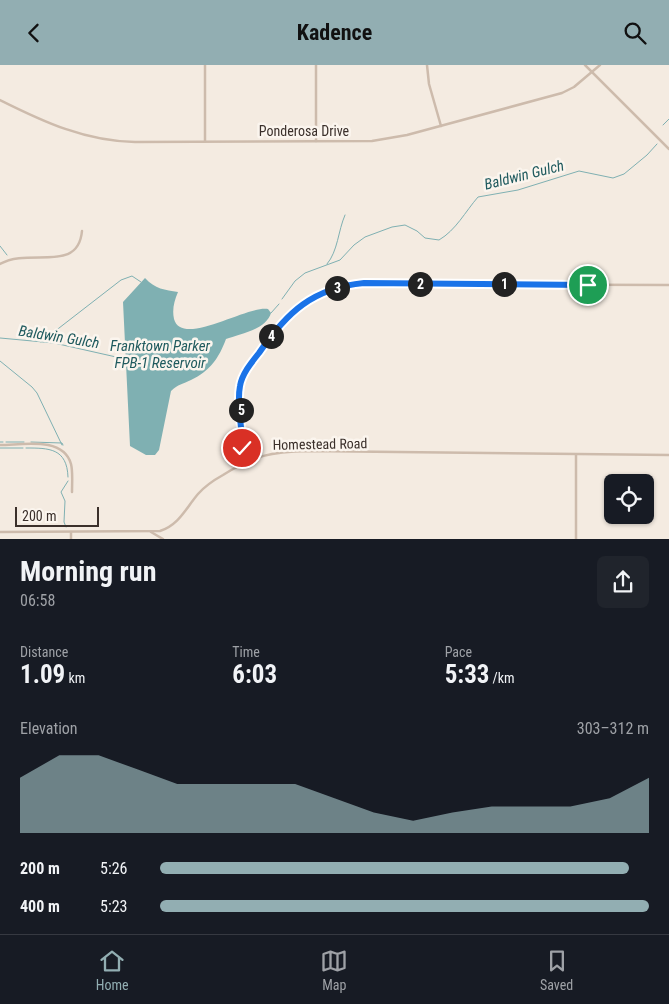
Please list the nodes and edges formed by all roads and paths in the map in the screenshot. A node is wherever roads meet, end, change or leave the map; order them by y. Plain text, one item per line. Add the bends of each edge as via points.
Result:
1 (205, 65) edge
2 (316, 65) edge
3 (427, 65) edge
4 (585, 65) edge
5 (600, 65) edge
6 (592, 72) junction
7 (0, 100) edge
8 (441, 126) junction
9 (205, 141) junction
10 (316, 141) junction
11 (669, 149) edge
12 (82, 231) dead end
13 (0, 264) edge
14 (669, 285) edge
15 (0, 445) edge
16 (576, 455) junction
17 (669, 455) edge
18 (238, 466) junction
19 (72, 491) dead end
20 (0, 532) edge
21 (71, 532) junction
22 (151, 532) junction
23 (71, 539) edge
24 (163, 539) edge
25 (576, 539) edge

1 - 9 street
2 - 10 street
3 - 8 street
4 - 6 street
5 - 6 street, Ponderosa Drive
6 - 8 street, Ponderosa Drive via 562,93
6 - 11 street
7 - 9 street, Ponderosa Drive via 48,124 86,136 125,141
8 - 10 street, Ponderosa Drive via 383,140
9 - 10 street, Ponderosa Drive
12 - 13 street via 78,247 67,255 18,257
14 - 18 street via 364,283 324,292 288,315 245,372 240,389 242,435
15 - 19 street via 49,445 60,449 71,464
16 - 17 street, Homestead Road
16 - 18 street, Homestead Road via 291,452 262,455
16 - 25 street
18 - 22 street, Homestead Road via 206,487 172,525
20 - 21 street, Homestead Road
21 - 22 street, Homestead Road
21 - 23 street
22 - 24 street

